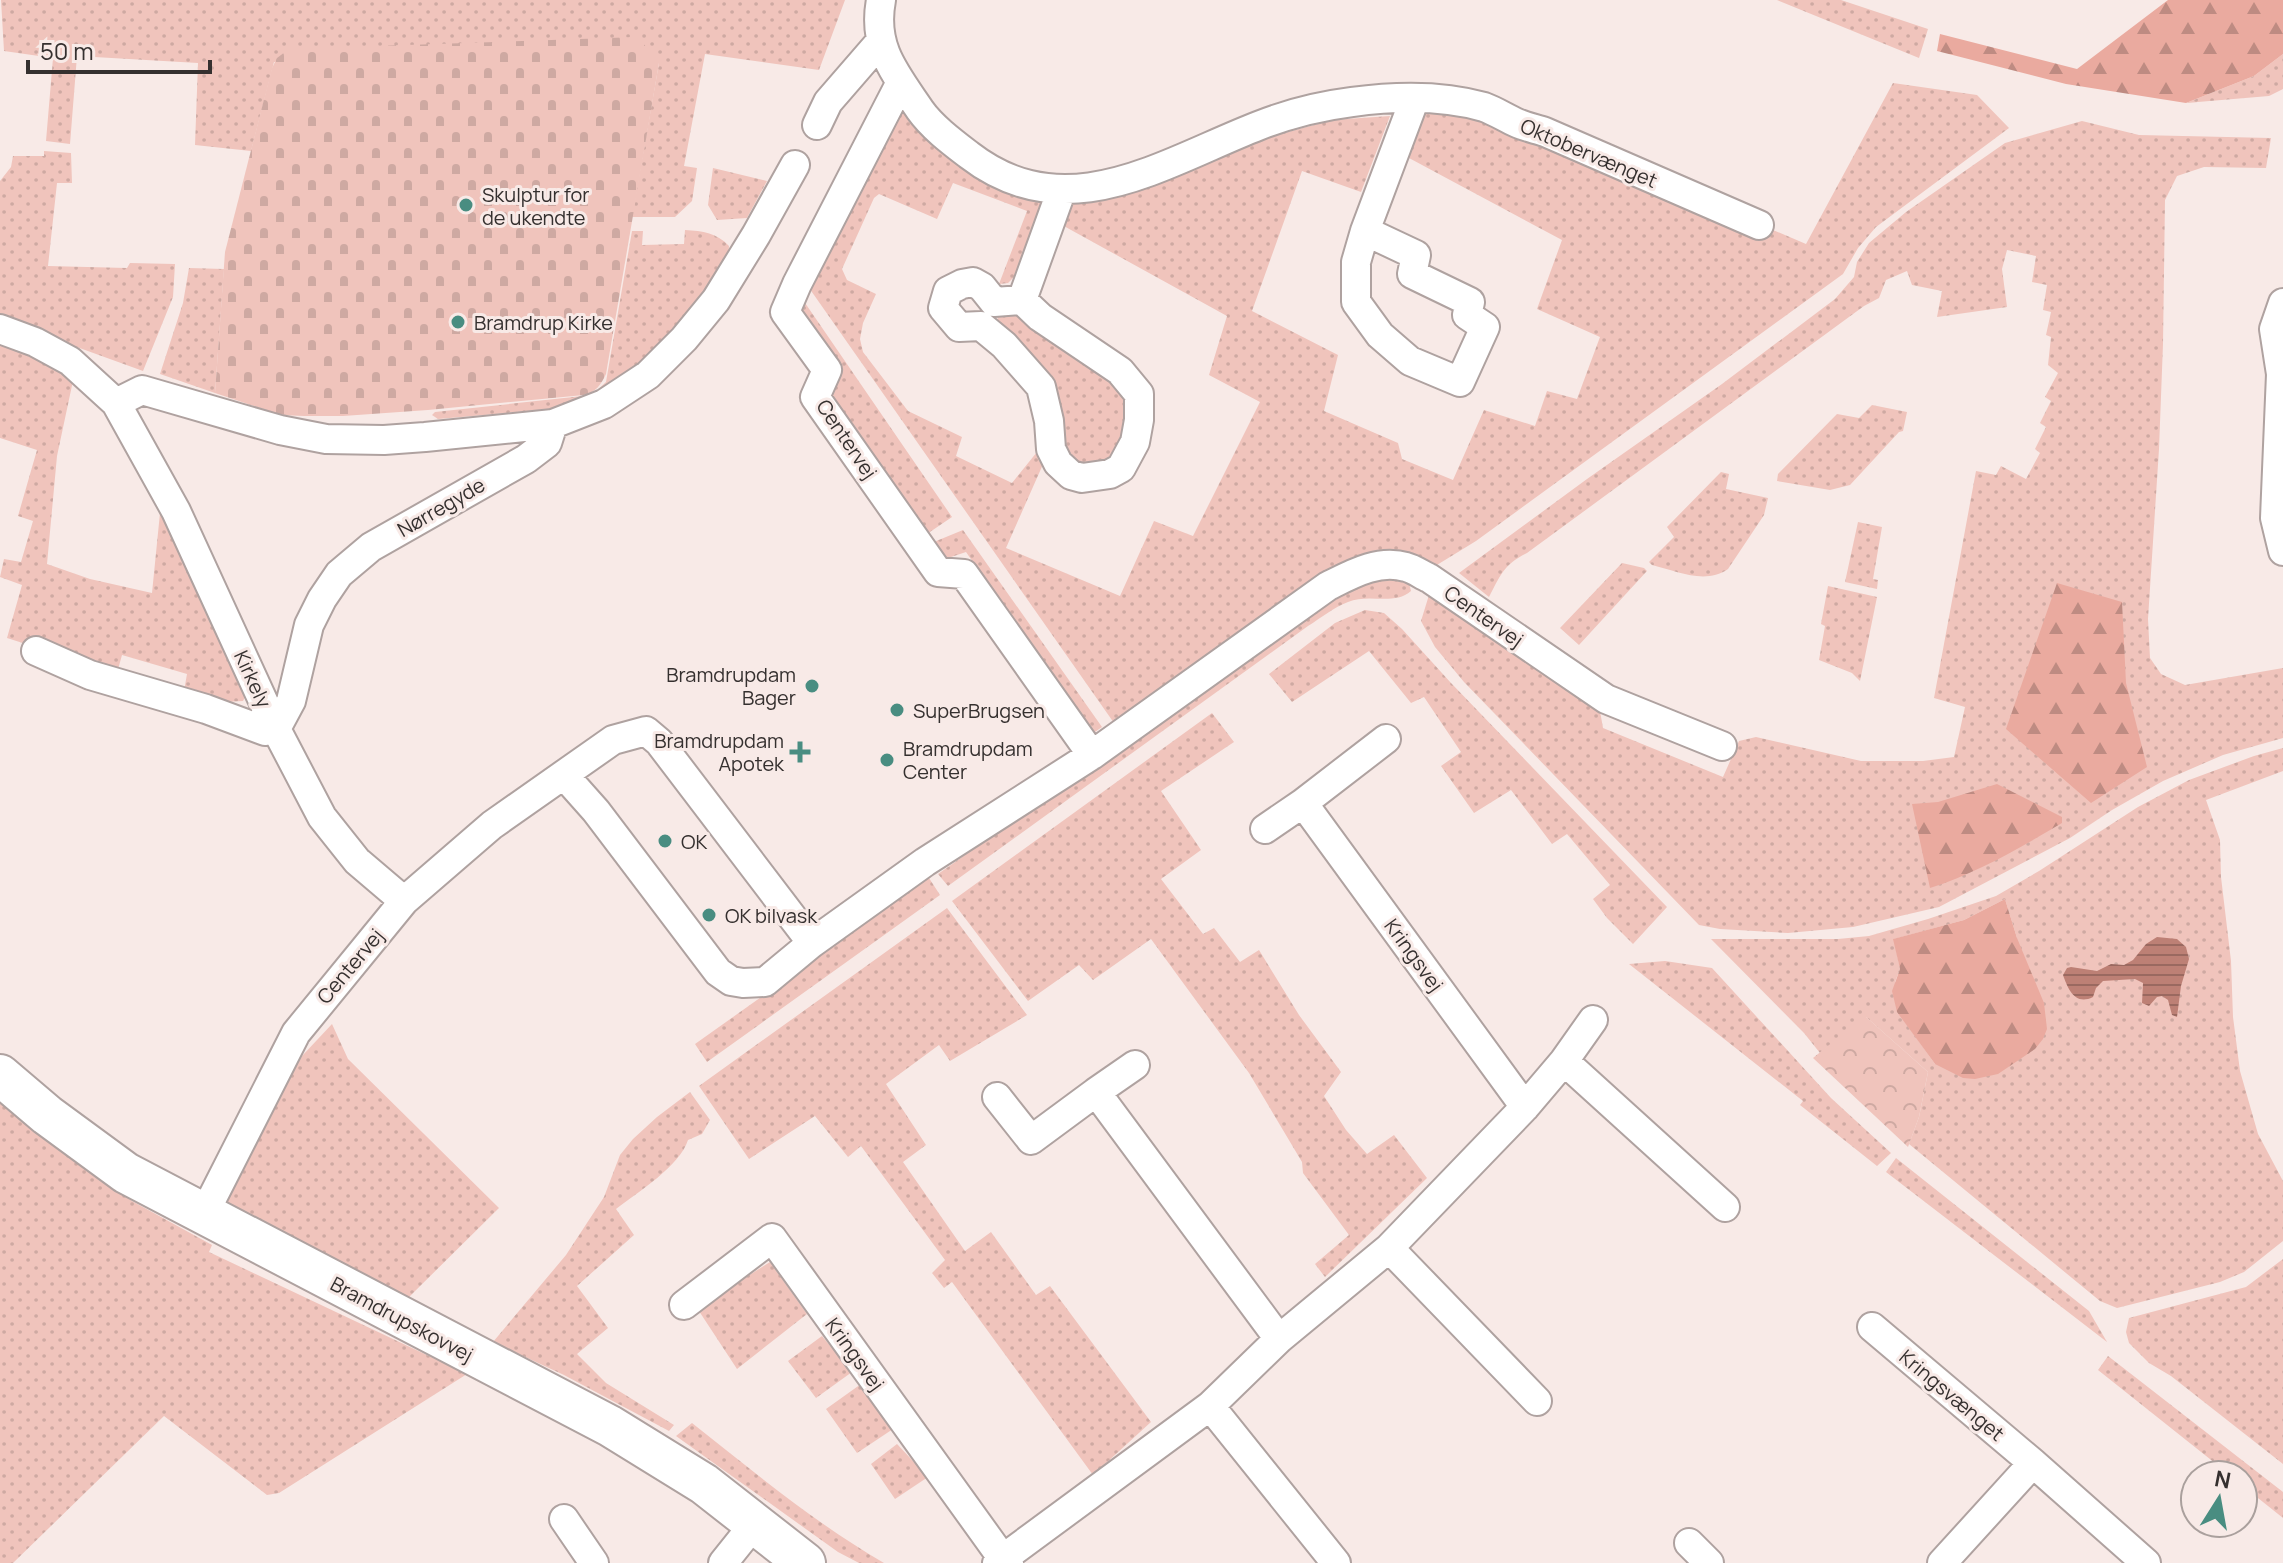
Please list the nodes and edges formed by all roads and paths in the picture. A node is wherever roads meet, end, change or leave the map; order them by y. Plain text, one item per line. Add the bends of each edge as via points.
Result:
1 (881, 0) edge
2 (880, 42) junction
3 (901, 82) junction
4 (1415, 98) junction
5 (817, 125) dead end
6 (795, 165) dead end
7 (1062, 189) junction
8 (1759, 225) dead end
9 (1365, 231) junction
10 (1022, 300) junction
11 (2283, 303) edge
12 (0, 329) edge
13 (116, 403) junction
14 (553, 424) junction
15 (2283, 551) edge
16 (36, 651) dead end
17 (276, 729) junction
18 (1386, 739) dead end
19 (1722, 746) dead end
20 (1092, 755) junction
21 (564, 775) junction
22 (1303, 803) junction
23 (1265, 829) dead end
24 (404, 901) junction
25 (812, 943) junction
26 (1593, 1020) dead end
27 (1564, 1061) junction
28 (1135, 1065) dead end
29 (0, 1075) edge
30 (1096, 1092) junction
31 (997, 1097) dead end
32 (1525, 1107) junction
33 (1725, 1207) dead end
34 (204, 1214) junction
35 (1389, 1248) junction
36 (684, 1305) dead end
37 (1872, 1327) dead end
38 (1279, 1339) junction
39 (1537, 1401) dead end
40 (1210, 1406) junction
41 (2033, 1463) junction
42 (564, 1519) dead end
43 (755, 1523) junction
44 (1003, 1562) edge
45 (594, 1563) edge
46 (723, 1563) edge
47 (805, 1563) edge
48 (1336, 1563) edge
49 (1942, 1563) edge
50 (2146, 1563) edge

1 - 2 street
2 - 3 street
2 - 5 street via 828,102
3 - 7 street, Oktobervænget via 924,116 987,169
3 - 20 street, Centervej via 785,312 827,370 815,397 938,572 964,574
4 - 7 street, Oktobervænget via 1313,108 1154,171 1110,185
4 - 8 street, Oktobervænget via 1447,98 1488,108
4 - 9 street
6 - 14 street via 716,300 684,339 648,375 615,397
7 - 10 street
9 - 9 street via 1356,262 1356,302 1380,335 1410,361 1460,382 1485,327 1467,315 1470,302 1412,274 1416,255
10 - 10 street via 1120,371 1139,394 1135,442 1121,468 1082,478 1058,463 1041,387 1004,345 988,314
11 - 15 street via 2274,329 2281,374 2275,518
12 - 13 street, Kirkely via 70,361
13 - 14 street via 142,390 326,439 384,440
13 - 17 street, Kirkely via 176,511
14 - 17 street, Nørregyde via 547,443 526,459 371,547 339,574 309,625 291,701
16 - 17 street, Kirkely via 90,675 265,731
17 - 24 street via 322,817 357,861
18 - 22 street
19 - 20 street, Centervej via 1606,699 1429,578 1407,567 1387,565 1360,570 1328,586
20 - 25 street, Centervej via 925,862
21 - 24 street, Centervej via 492,825
21 - 25 street, Centervej via 718,972 731,981 765,982
21 - 25 street, Centervej via 613,740 646,731
22 - 23 street
22 - 32 street, Kringsvej
24 - 34 street, Centervej via 296,1033
26 - 27 street, Kringsvej
27 - 32 street, Kringsvej
27 - 33 street
28 - 30 street
29 - 34 street, Bramdrupskovvej via 126,1173
30 - 31 street via 1031,1140
30 - 38 street
32 - 35 street, Kringsvej
34 - 43 street, Bramdrupskovvej via 610,1426 704,1484
35 - 38 street, Kringsvej
35 - 39 street
36 - 44 street, Kringsvej via 772,1238
37 - 41 street, Kringsvænget
38 - 40 street, Kringsvej
40 - 44 street, Kringsvej
40 - 48 street
41 - 49 street
41 - 50 street, Kringsvænget
42 - 45 street
43 - 46 street
43 - 47 street, Bramdrupskovvej

